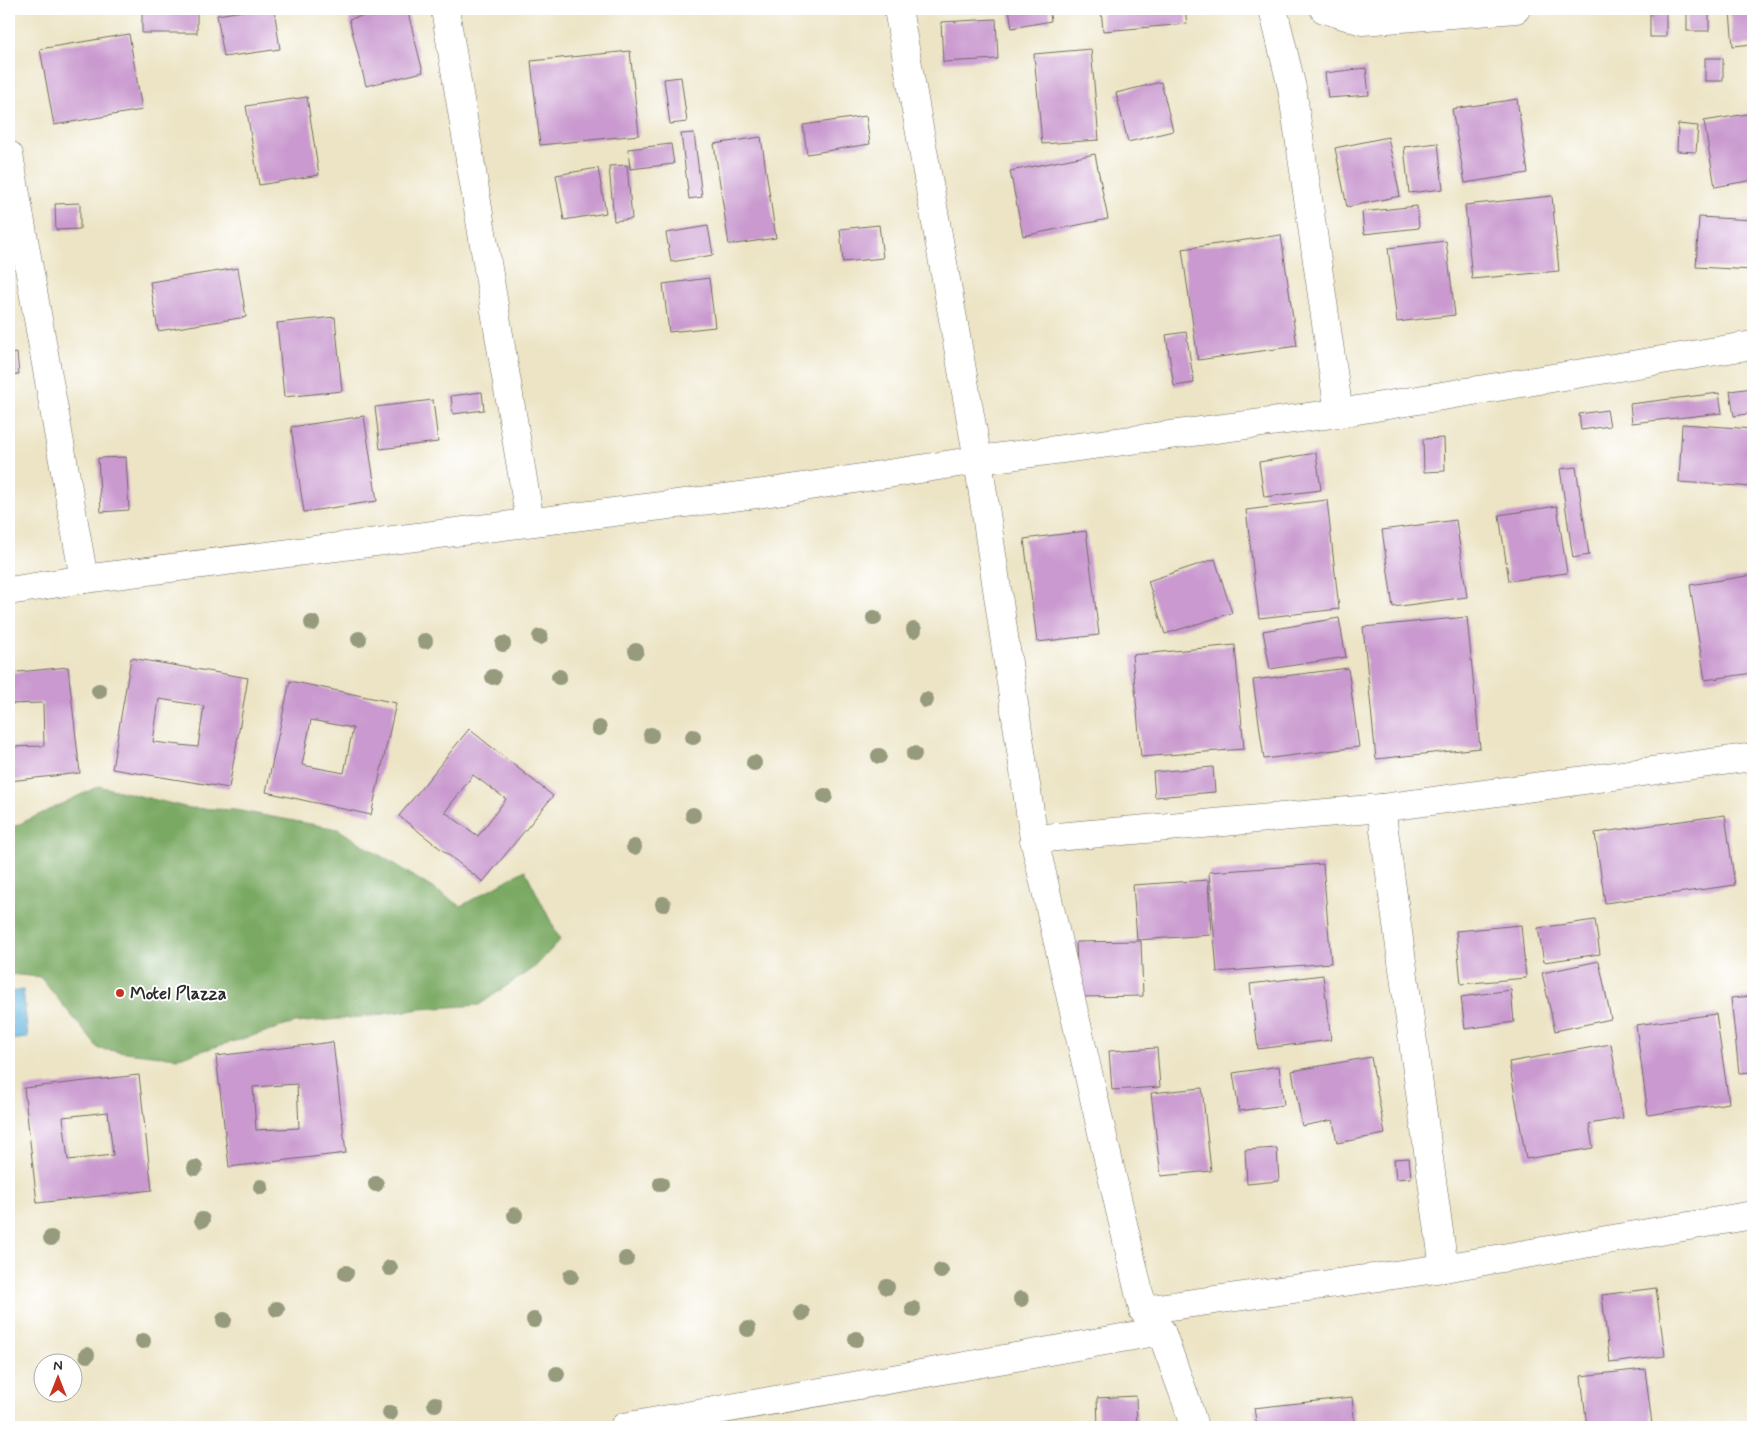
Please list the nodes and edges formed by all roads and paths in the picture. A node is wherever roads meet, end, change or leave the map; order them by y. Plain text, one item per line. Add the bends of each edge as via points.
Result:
1 (445, 9) edge
2 (898, 9) edge
3 (1273, 9) edge
4 (1324, 9) edge
5 (1516, 9) edge
6 (9, 155) edge
7 (1753, 345) edge
8 (1339, 413) junction
9 (978, 460) junction
10 (530, 522) junction
11 (84, 579) junction
12 (9, 591) edge
13 (1753, 757) edge
14 (1382, 808) junction
15 (1034, 839) junction
16 (1753, 1216) edge
17 (1444, 1268) junction
18 (1143, 1310) junction
19 (1161, 1332) junction
20 (624, 1427) edge
21 (1194, 1427) edge

1 - 10 street
2 - 9 street
3 - 8 street via 1292,88
4 - 5 street via 1362,21
6 - 11 street
7 - 8 street
8 - 9 street
9 - 10 street via 764,493
9 - 15 street
10 - 11 street
11 - 12 street
13 - 14 street
14 - 15 street
14 - 17 street
15 - 18 street
16 - 17 street
17 - 18 street
18 - 19 street
19 - 20 street
19 - 21 street

